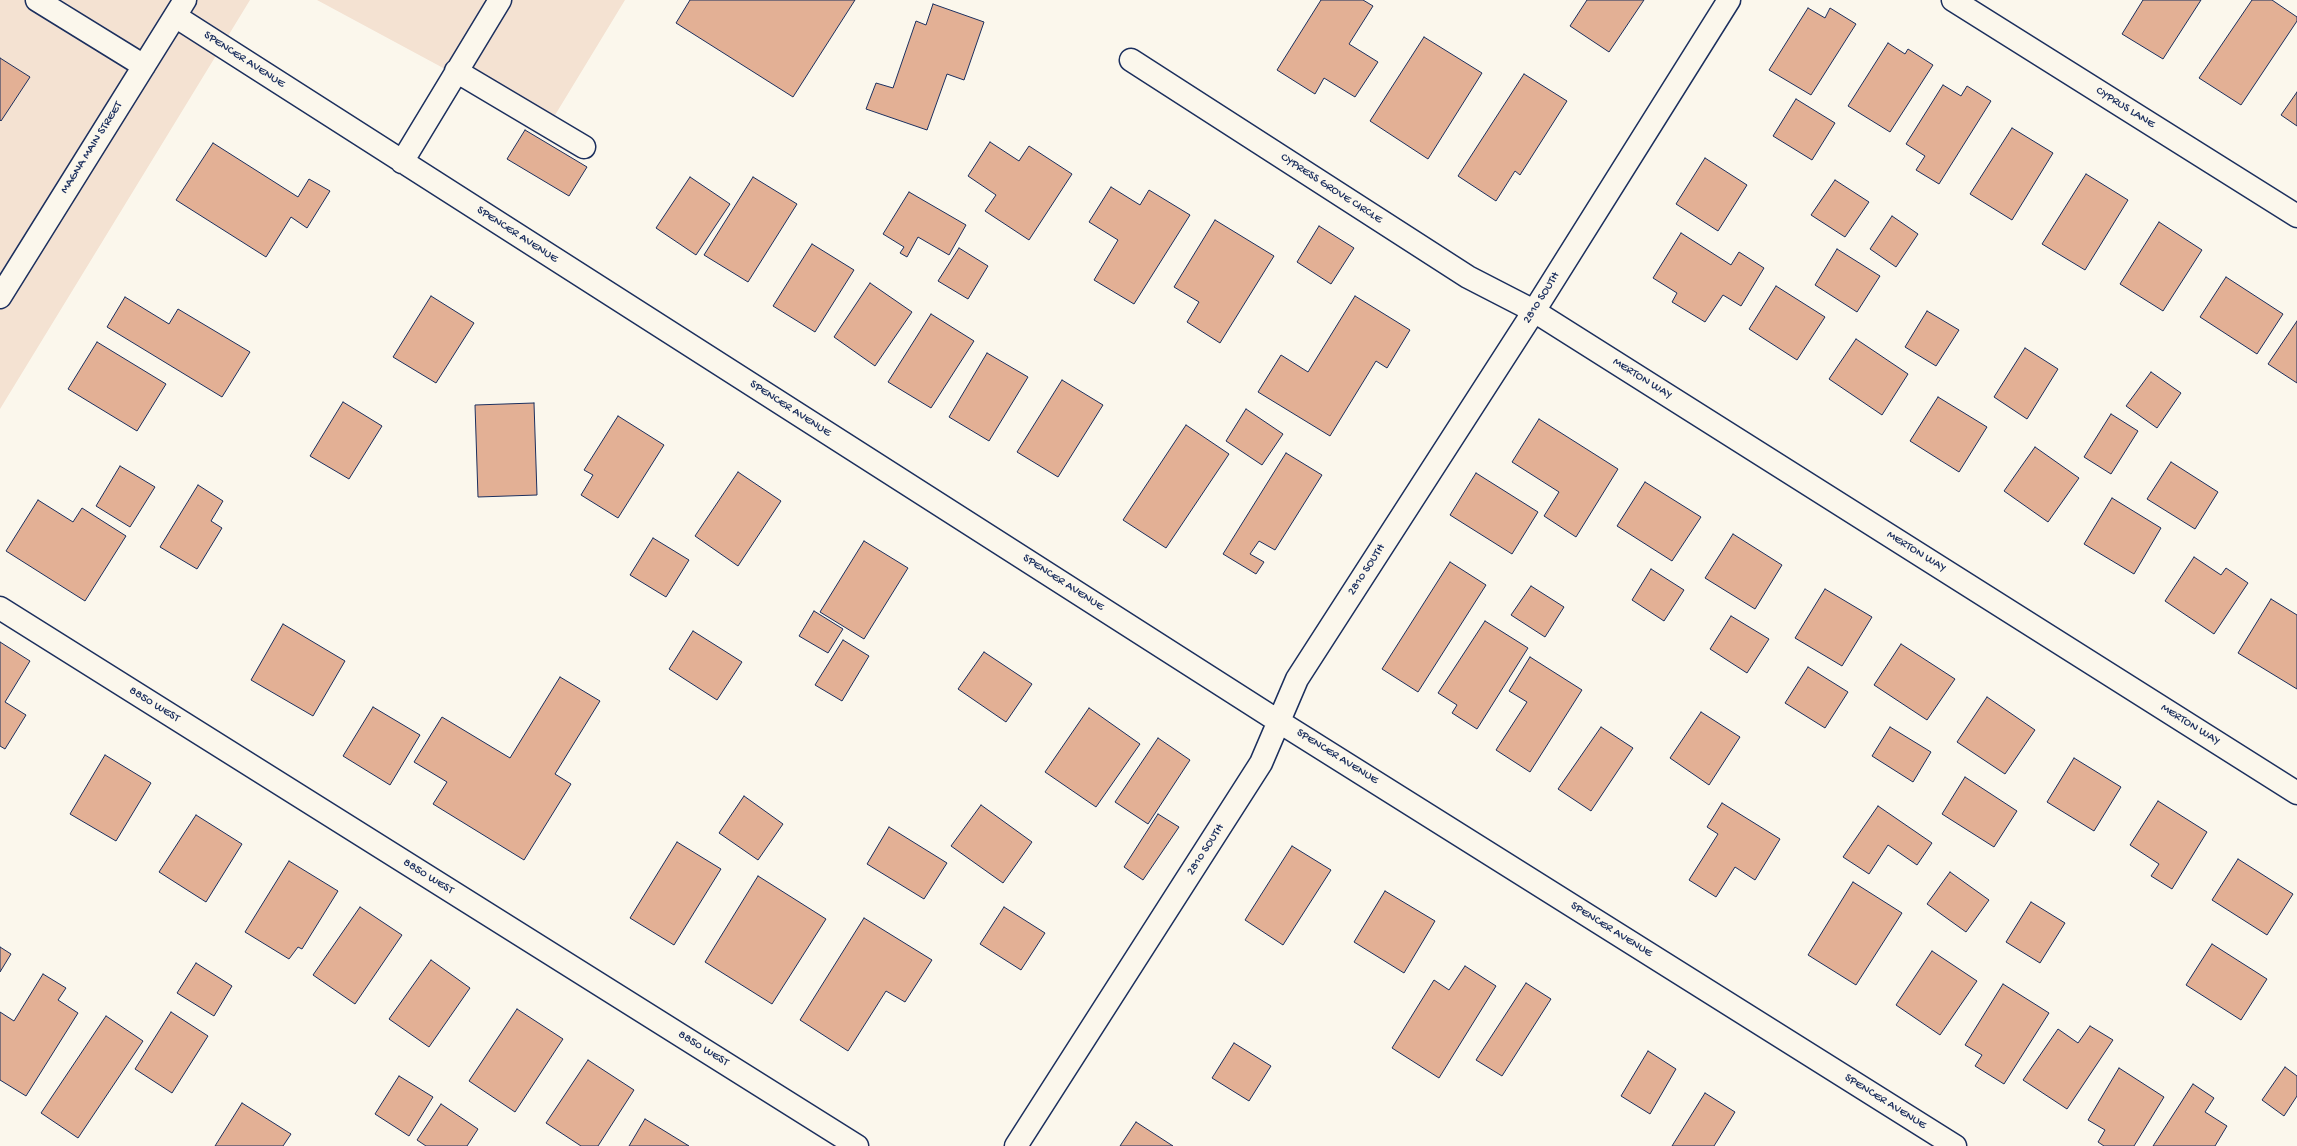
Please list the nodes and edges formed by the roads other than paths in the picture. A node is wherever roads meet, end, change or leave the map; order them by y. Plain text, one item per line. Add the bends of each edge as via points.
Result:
1 (37, 0) edge
2 (500, 0) edge
3 (1729, 0) edge
4 (1953, 0) edge
5 (180, 8) edge
6 (1131, 60) dead end
7 (144, 66) junction
8 (456, 71) junction
9 (584, 147) dead end
10 (402, 162) junction
11 (2297, 216) edge
12 (0, 296) edge
13 (1534, 311) junction
14 (0, 608) edge
15 (1278, 721) junction
16 (2297, 793) edge
17 (857, 1146) edge
18 (1016, 1146) edge
19 (1955, 1146) edge

1 - 7 street
2 - 8 street
3 - 13 street, 2810 SOUTH
4 - 11 street, CYPRUS LANE
5 - 7 street, MAGNA MAIN STREET
5 - 10 street, SPENCER AVENUE
6 - 13 street, CYPRESS GROVE CIRCLE via 1468,277
7 - 12 street, MAGNA MAIN STREET
8 - 9 street
8 - 10 street
10 - 15 street, SPENCER AVENUE
13 - 15 street, 2810 SOUTH via 1297,679
13 - 16 street, MERTON WAY
14 - 17 street, 8850 WEST
15 - 18 street, 2810 SOUTH via 1262,763
15 - 19 street, SPENCER AVENUE

